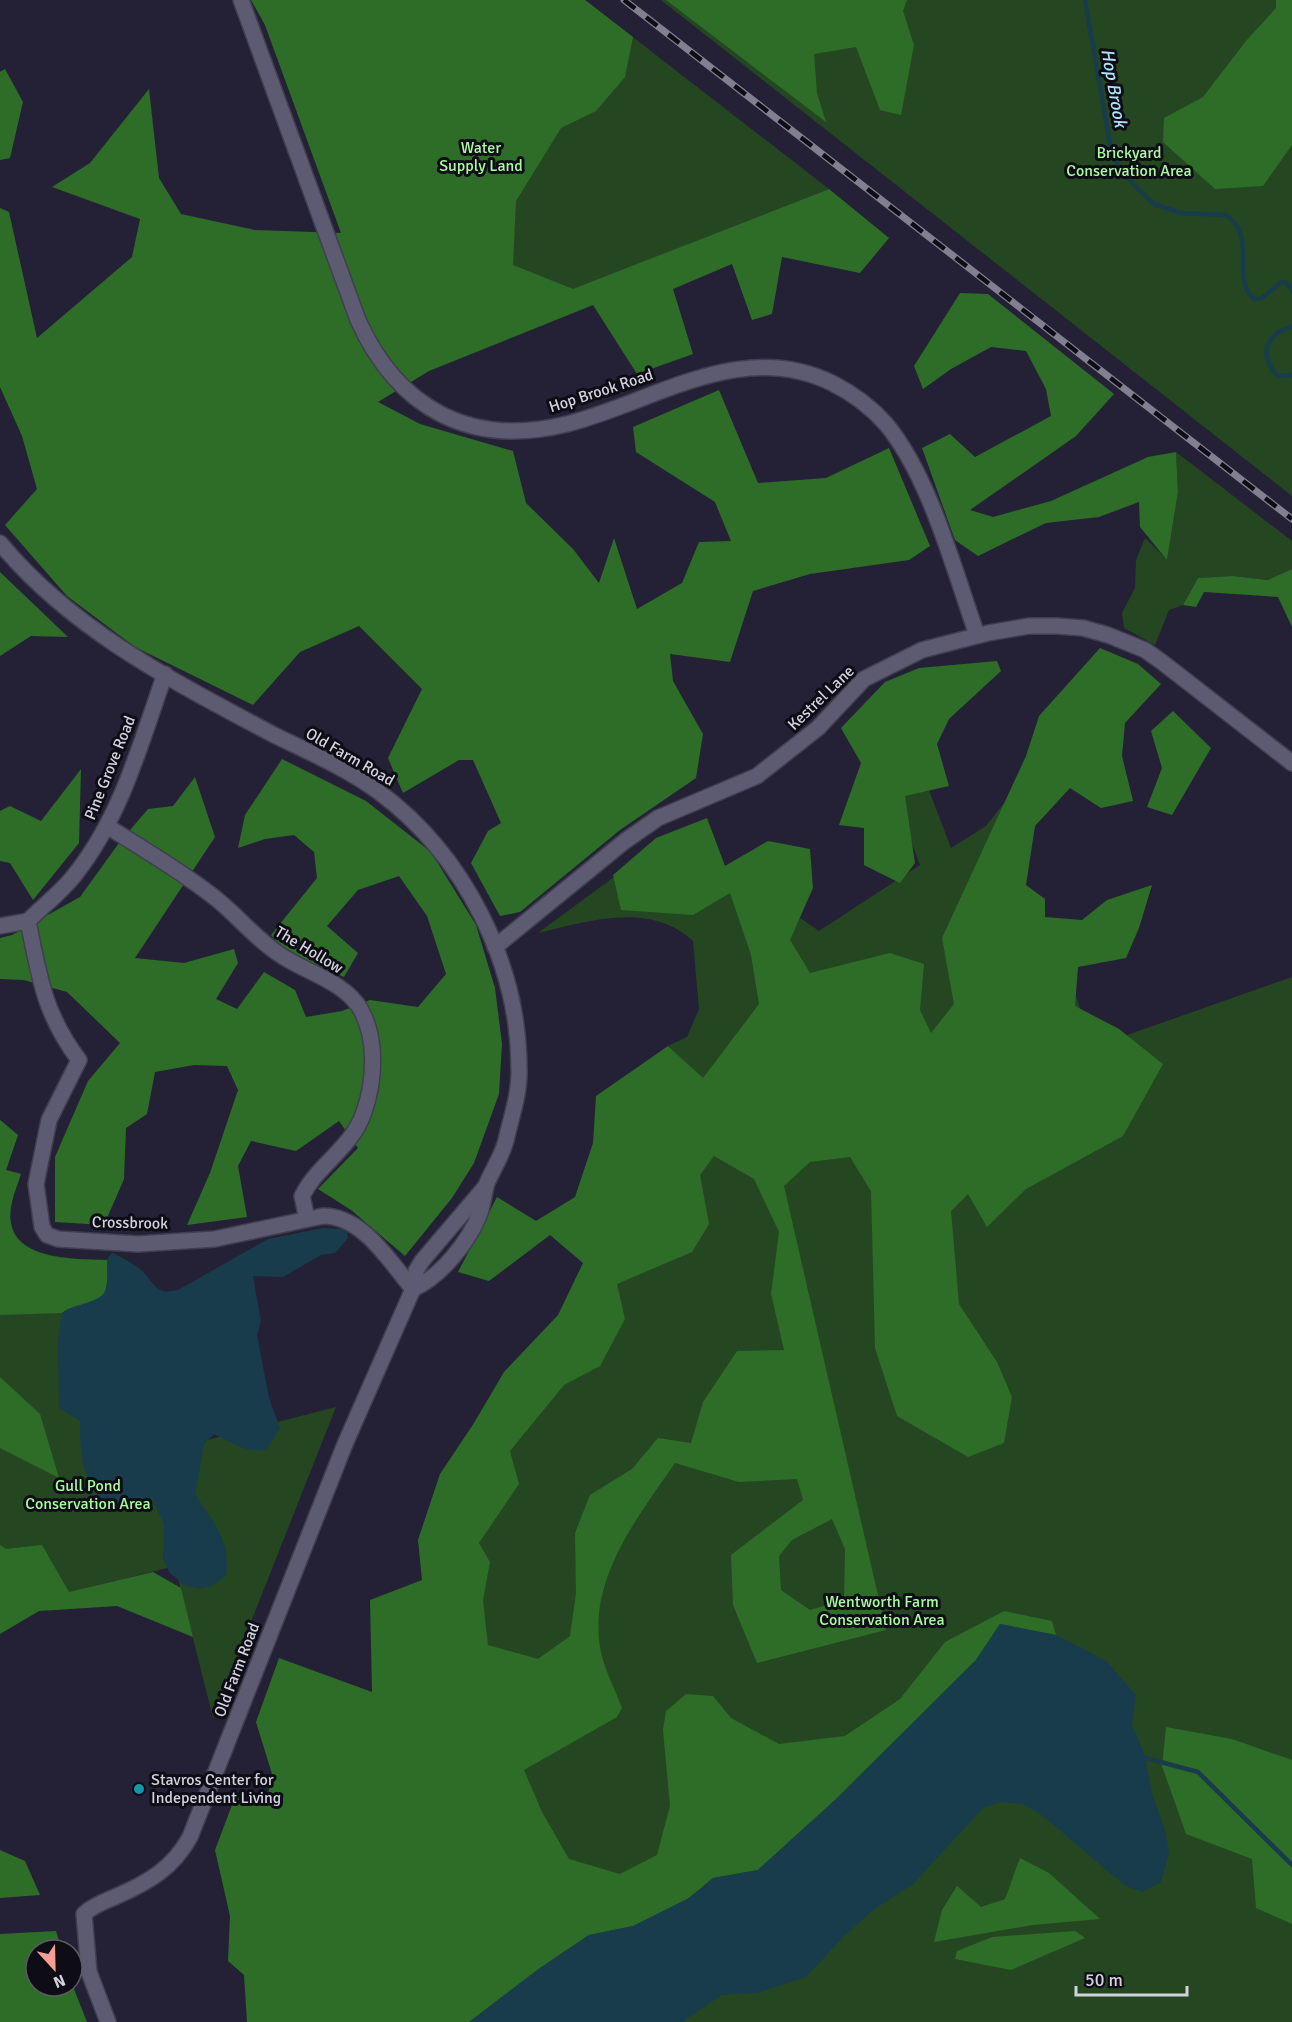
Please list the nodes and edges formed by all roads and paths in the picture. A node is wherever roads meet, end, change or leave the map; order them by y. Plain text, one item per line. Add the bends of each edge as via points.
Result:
1 (241, 0) edge
2 (0, 543) edge
3 (978, 635) junction
4 (165, 674) junction
5 (1292, 763) edge
6 (107, 826) junction
7 (28, 921) junction
8 (0, 926) edge
9 (495, 947) junction
10 (487, 1185) junction
11 (307, 1219) junction
12 (413, 1289) junction
13 (108, 2022) edge

1 - 3 street, Hop Brook Road via 358,320 381,362 417,401 465,425 516,431 567,424 700,378 738,369 779,368 824,379 866,405 900,444 923,487
2 - 4 street, Old Farm Road via 75,617
3 - 5 street, Kestrel Lane via 1029,626 1057,626 1083,628 1128,642 1162,662
3 - 9 street, Kestrel Lane via 922,650 864,679 781,760 757,776 658,818
4 - 6 street, Pine Grove Road
4 - 9 street, Old Farm Road via 378,791 418,827 450,864
6 - 7 street, Pine Grove Road via 76,873
6 - 11 street, The Hollow via 210,894 261,941 324,978 360,1008 371,1046 366,1105 354,1134 302,1196
7 - 8 street
7 - 11 street, Crossbrook via 45,1000 79,1060 49,1120 36,1184 39,1218 47,1235 138,1244 215,1239
9 - 10 street, Old Farm Road via 510,998 520,1071 505,1146
10 - 12 street, Old Farm Road via 422,1261
10 - 12 street, Old Farm Road via 476,1221 442,1271
11 - 12 street, Crossbrook via 338,1216 349,1222 367,1235
12 - 13 street, Old Farm Road via 345,1444 190,1837 164,1870 84,1914 89,1972

